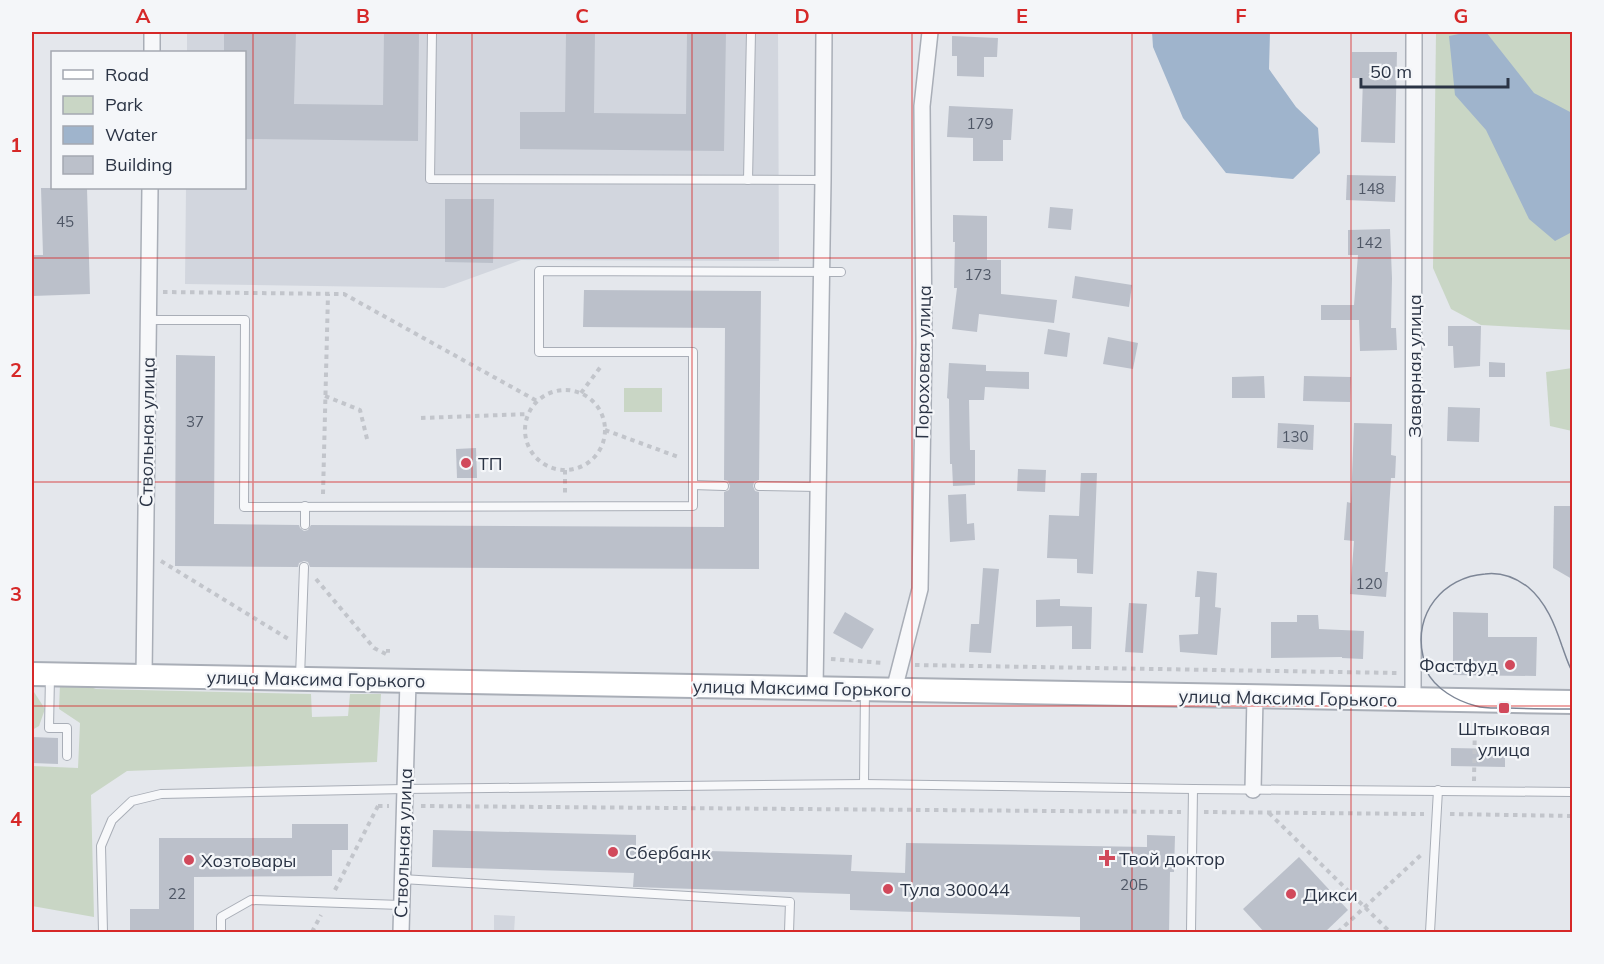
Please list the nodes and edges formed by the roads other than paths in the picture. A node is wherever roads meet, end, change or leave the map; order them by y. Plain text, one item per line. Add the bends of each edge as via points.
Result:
1 (152, 32) edge
2 (432, 32) edge
3 (750, 32) edge
4 (824, 32) edge
5 (930, 32) edge
6 (1414, 32) edge
7 (152, 51) edge
8 (748, 180) junction
9 (823, 180) junction
10 (150, 189) edge
11 (822, 271) junction
12 (841, 272) dead end
13 (148, 320) junction
14 (693, 485) junction
15 (724, 486) dead end
16 (759, 486) dead end
17 (818, 487) junction
18 (305, 506) junction
19 (305, 525) dead end
20 (304, 567) road end
21 (41, 674) edge
22 (144, 676) junction
23 (300, 679) junction
24 (408, 681) junction
25 (815, 689) junction
26 (864, 690) junction
27 (894, 690) junction
28 (1256, 697) junction
29 (1413, 700) junction
30 (1572, 702) edge
31 (67, 756) dead end
32 (864, 784) junction
33 (405, 789) junction
34 (1193, 789) junction
35 (1253, 790) junction
36 (1438, 790) junction
37 (1572, 792) edge
38 (401, 879) junction
39 (401, 905) junction
40 (103, 933) edge
41 (221, 933) edge
42 (401, 933) edge
43 (789, 933) edge
44 (1191, 933) edge
45 (1430, 933) edge

1 - 7 street
2 - 8 lane via 429,179
3 - 8 lane
4 - 9 street
5 - 27 street, Пороховая улица via 922,106 920,589
6 - 29 street, Заварная улица
8 - 9 lane
9 - 11 street
10 - 13 street, Ствольная улица
11 - 12 lane
11 - 14 lane via 539,271 539,352 693,352
11 - 17 street
13 - 18 lane via 245,320 244,507
13 - 22 street, Ствольная улица
14 - 15 lane
14 - 18 lane via 693,506
16 - 17 lane
17 - 25 street
18 - 19 lane
20 - 23 lane
21 - 22 main road, улица Максима Горького
21 - 31 lane via 49,728 67,728
22 - 23 main road, улица Максима Горького
23 - 24 main road, улица Максима Горького
24 - 25 main road, улица Максима Горького
24 - 33 street, Ствольная улица
25 - 26 main road, улица Максима Горького
26 - 27 main road, улица Максима Горького
26 - 32 lane
27 - 28 main road, улица Максима Горького
28 - 29 main road, улица Максима Горького
28 - 35 street
29 - 30 main road, улица Максима Горького
32 - 33 lane
32 - 34 lane
33 - 38 street, Ствольная улица
33 - 40 lane via 161,794 132,801 112,820 101,846
34 - 35 lane
34 - 44 lane
35 - 36 lane
36 - 37 lane
36 - 45 lane
38 - 39 street, Ствольная улица
38 - 43 lane via 790,902
39 - 41 lane via 251,900 221,917
39 - 42 street, Ствольная улица

